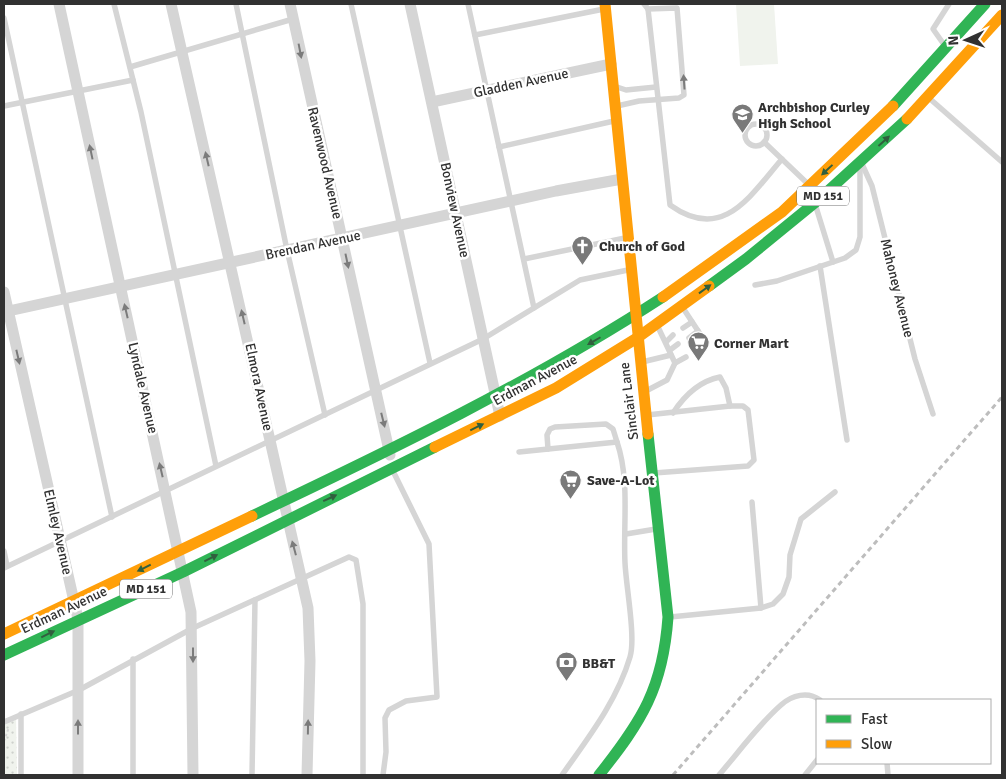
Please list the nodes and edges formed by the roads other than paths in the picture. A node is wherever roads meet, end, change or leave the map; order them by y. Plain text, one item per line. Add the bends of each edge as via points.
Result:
1 (59, 4) edge
2 (114, 4) edge
3 (171, 4) edge
4 (236, 4) edge
5 (290, 4) edge
6 (351, 4) edge
7 (410, 4) edge
8 (468, 4) edge
9 (949, 4) edge
10 (985, 4) edge
11 (605, 6) edge
12 (646, 6) edge
13 (1002, 15) edge
14 (4, 18) edge
15 (294, 19) junction
16 (243, 35) junction
17 (475, 35) junction
18 (946, 48) junction
19 (183, 51) junction
20 (611, 64) junction
21 (130, 67) junction
22 (133, 80) junction
23 (914, 84) junction
24 (613, 86) junction
25 (656, 87) junction
26 (487, 90) junction
27 (78, 91) junction
28 (928, 97) junction
29 (657, 100) junction
30 (21, 102) junction
31 (432, 102) junction
32 (4, 106) edge
33 (615, 106) junction
34 (616, 120) junction
35 (764, 142) dead end
36 (499, 147) junction
37 (850, 149) junction
38 (782, 159) junction
39 (861, 161) junction
40 (1002, 162) edge
41 (622, 179) junction
42 (810, 186) junction
43 (511, 201) junction
44 (814, 204) junction
45 (456, 214) junction
46 (399, 226) junction
47 (342, 238) junction
48 (628, 238) junction
49 (287, 250) junction
50 (524, 259) junction
51 (833, 262) junction
52 (231, 263) junction
53 (820, 266) junction
54 (630, 269) junction
55 (175, 275) junction
56 (755, 285) dead end
57 (120, 286) junction
58 (4, 292) edge
59 (66, 299) junction
60 (682, 306) junction
61 (534, 308) junction
62 (6, 312) edge
63 (635, 315) junction
64 (692, 322) junction
65 (657, 324) junction
66 (684, 328) dead end
67 (698, 331) junction
68 (673, 336) dead end
69 (637, 338) junction
70 (689, 338) dead end
71 (483, 339) junction
72 (666, 342) junction
73 (678, 344) dead end
74 (697, 349) dead end
75 (670, 352) junction
76 (686, 356) dead end
77 (430, 363) junction
78 (640, 363) junction
79 (675, 363) junction
80 (376, 390) junction
81 (644, 392) junction
82 (495, 397) junction
83 (730, 406) junction
84 (673, 413) junction
85 (325, 414) junction
86 (934, 414) dead end
87 (647, 415) junction
88 (500, 416) junction
89 (270, 439) junction
90 (847, 440) dead end
91 (617, 442) junction
92 (548, 449) junction
93 (390, 450) junction
94 (519, 452) dead end
95 (216, 466) junction
96 (392, 469) junction
97 (652, 474) junction
98 (166, 490) junction
99 (835, 492) dead end
100 (283, 502) junction
101 (752, 502) dead end
102 (112, 517) junction
103 (286, 519) junction
104 (658, 529) junction
105 (626, 534) junction
106 (60, 543) junction
107 (4, 551) edge
108 (178, 552) junction
109 (5, 567) edge
110 (182, 572) junction
111 (302, 580) junction
112 (255, 600) junction
113 (74, 601) junction
114 (762, 608) junction
115 (668, 617) junction
116 (78, 619) junction
117 (193, 628) junction
118 (4, 634) edge
119 (4, 655) edge
120 (133, 659) junction
121 (79, 690) junction
122 (818, 699) edge
123 (21, 714) junction
124 (4, 722) edge
125 (816, 761) edge
126 (21, 775) edge
127 (78, 775) edge
128 (133, 775) edge
129 (193, 775) edge
130 (252, 775) edge
131 (307, 775) edge
132 (363, 775) edge
133 (383, 775) edge
134 (562, 775) edge
135 (599, 775) edge
136 (719, 775) edge
137 (805, 775) edge

1 - 27 street, Lyndale Avenue
2 - 21 lane
3 - 19 street, Elmora Avenue
4 - 16 lane
5 - 15 street, Ravenwood Avenue
6 - 46 lane
7 - 31 street, Bonview Avenue
8 - 17 lane
9 - 18 lane via 933,29
10 - 18 main road, Erdman Avenue / MD 151
11 - 17 lane
11 - 20 main road, Sinclair Lane
12 - 25 lane
29 -> 12 lane via 684,95 679,13 673,7
13 - 28 main road, Erdman Avenue / MD 151
14 - 30 lane
15 - 16 lane
15 -> 47 street, Ravenwood Avenue
16 - 19 lane
16 - 49 lane
17 - 26 lane
18 - 23 main road, Erdman Avenue / MD 151
19 - 21 lane
52 -> 19 street, Elmora Avenue
20 - 24 main road, Sinclair Lane
20 - 26 street, Gladden Avenue
21 - 22 lane
22 - 27 lane
22 - 55 lane
23 - 28 lane
23 - 37 main road, Erdman Avenue / MD 151
24 - 25 lane via 626,90
24 - 33 main road, Sinclair Lane
25 - 29 lane
26 - 31 street, Gladden Avenue
26 - 36 lane
27 - 30 lane
57 -> 27 street, Lyndale Avenue
39 -> 28 main road, Erdman Avenue / MD 151 via 906,122
28 - 40 lane
29 - 33 lane
29 - 38 lane via 670,206 686,216 711,220 736,211
30 - 32 lane
30 - 59 lane
31 - 45 street, Bonview Avenue
33 - 34 main road, Sinclair Lane
34 - 36 lane
34 - 41 main road, Sinclair Lane
35 - 38 lane
36 - 43 lane
37 - 39 lane, Mahoney Avenue
37 -> 42 main road, Erdman Avenue / MD 151
38 - 42 lane
39 - 44 main road, Erdman Avenue / MD 151
39 - 51 lane via 860,237 856,250
39 - 86 lane, Mahoney Avenue via 872,186 908,334
41 - 43 street, Brendan Avenue
41 - 48 main road, Sinclair Lane
42 - 44 lane
42 - 63 main road, Erdman Avenue / MD 151 via 754,233
43 - 45 street, Brendan Avenue
43 - 50 lane
44 - 51 lane
60 -> 44 main road, Erdman Avenue / MD 151
45 - 46 street, Brendan Avenue
45 - 71 street, Bonview Avenue
46 - 47 street, Brendan Avenue
46 - 77 lane
47 - 49 street, Brendan Avenue
47 -> 80 street, Ravenwood Avenue
48 - 50 lane
48 - 54 main road, Sinclair Lane
49 - 52 street, Brendan Avenue
49 - 85 lane
50 - 61 lane
51 - 53 lane
52 - 55 street, Brendan Avenue
89 -> 52 street, Elmora Avenue
53 - 56 lane
53 - 90 lane
54 - 61 lane via 580,280
54 - 63 main road, Sinclair Lane
55 - 57 street, Brendan Avenue
55 - 95 lane
57 - 59 street, Brendan Avenue
98 -> 57 street, Lyndale Avenue
58 - 62 street, Elmley Avenue
59 - 62 street, Brendan Avenue
59 - 102 lane
60 - 64 lane
60 - 65 main road, Erdman Avenue / MD 151
61 - 71 lane
62 -> 106 street, Elmley Avenue
63 - 69 main road, Sinclair Lane
63 -> 82 main road, Erdman Avenue / MD 151
64 - 66 lane
64 - 67 lane
65 - 69 main road, Erdman Avenue / MD 151
65 - 72 lane
67 - 70 lane
67 - 74 lane via 706,343
68 - 72 lane
69 - 78 main road, Sinclair Lane
69 - 88 main road, Erdman Avenue / MD 151 via 556,388
71 - 77 lane
71 - 82 street, Bonview Avenue
72 - 75 lane
73 - 75 lane
75 - 78 lane
75 - 79 lane
76 - 79 lane
77 - 80 lane
78 - 81 main road, Sinclair Lane
79 - 81 lane via 667,380
80 - 85 lane
80 -> 93 street, Ravenwood Avenue
81 - 87 main road, Sinclair Lane
82 - 88 street, Bonview Avenue
82 - 93 main road, Erdman Avenue / MD 151
83 - 84 lane
83 - 84 lane via 720,377 683,396
83 - 97 lane via 743,406 748,410 752,463 748,466
84 - 87 lane
85 - 89 lane
87 - 97 main road, Sinclair Lane
96 -> 88 main road, Erdman Avenue / MD 151
89 - 95 lane
89 - 100 street, Elmora Avenue
91 - 92 lane
91 - 92 lane via 613,429 606,424 556,427 547,435
91 - 105 lane via 623,460
92 - 94 lane
93 - 96 street, Ravenwood Avenue
93 - 100 main road, Erdman Avenue / MD 151
95 - 98 lane
103 -> 96 main road, Erdman Avenue / MD 151
96 - 133 lane via 429,544 437,697 406,700 389,710 385,718
97 - 104 main road, Sinclair Lane
98 - 102 lane
98 - 108 street, Lyndale Avenue
99 - 114 lane via 802,519 790,555 789,577 783,594 773,604
100 - 103 street, Elmora Avenue
100 - 108 main road, Erdman Avenue / MD 151
101 - 114 lane
102 - 106 lane
110 -> 103 main road, Erdman Avenue / MD 151
111 -> 103 street, Elmora Avenue
104 - 105 lane
104 - 115 main road, Sinclair Lane
105 - 134 lane via 631,654 610,705
106 - 109 lane
106 - 113 street, Elmley Avenue
107 - 109 lane
108 - 110 street, Lyndale Avenue
108 -> 113 main road, Erdman Avenue / MD 151
110 - 116 main road, Erdman Avenue / MD 151
110 - 117 street, Lyndale Avenue
111 - 112 lane
131 -> 111 street, Elmora Avenue via 309,630
111 - 132 lane via 350,557 356,560 363,604
112 - 117 lane
112 - 130 lane
113 - 116 street, Elmley Avenue
113 - 118 main road, Erdman Avenue / MD 151
114 - 115 lane
115 - 135 main road, Sinclair Lane via 666,658 650,704
119 -> 116 main road, Erdman Avenue / MD 151
116 - 121 street, Elmley Avenue
117 - 120 lane
117 -> 129 street, Lyndale Avenue
120 - 121 lane
120 - 128 lane
121 - 123 lane
127 -> 121 street, Elmley Avenue
122 - 136 lane via 809,694 781,704
123 - 124 lane
123 - 126 lane
125 - 137 lane

